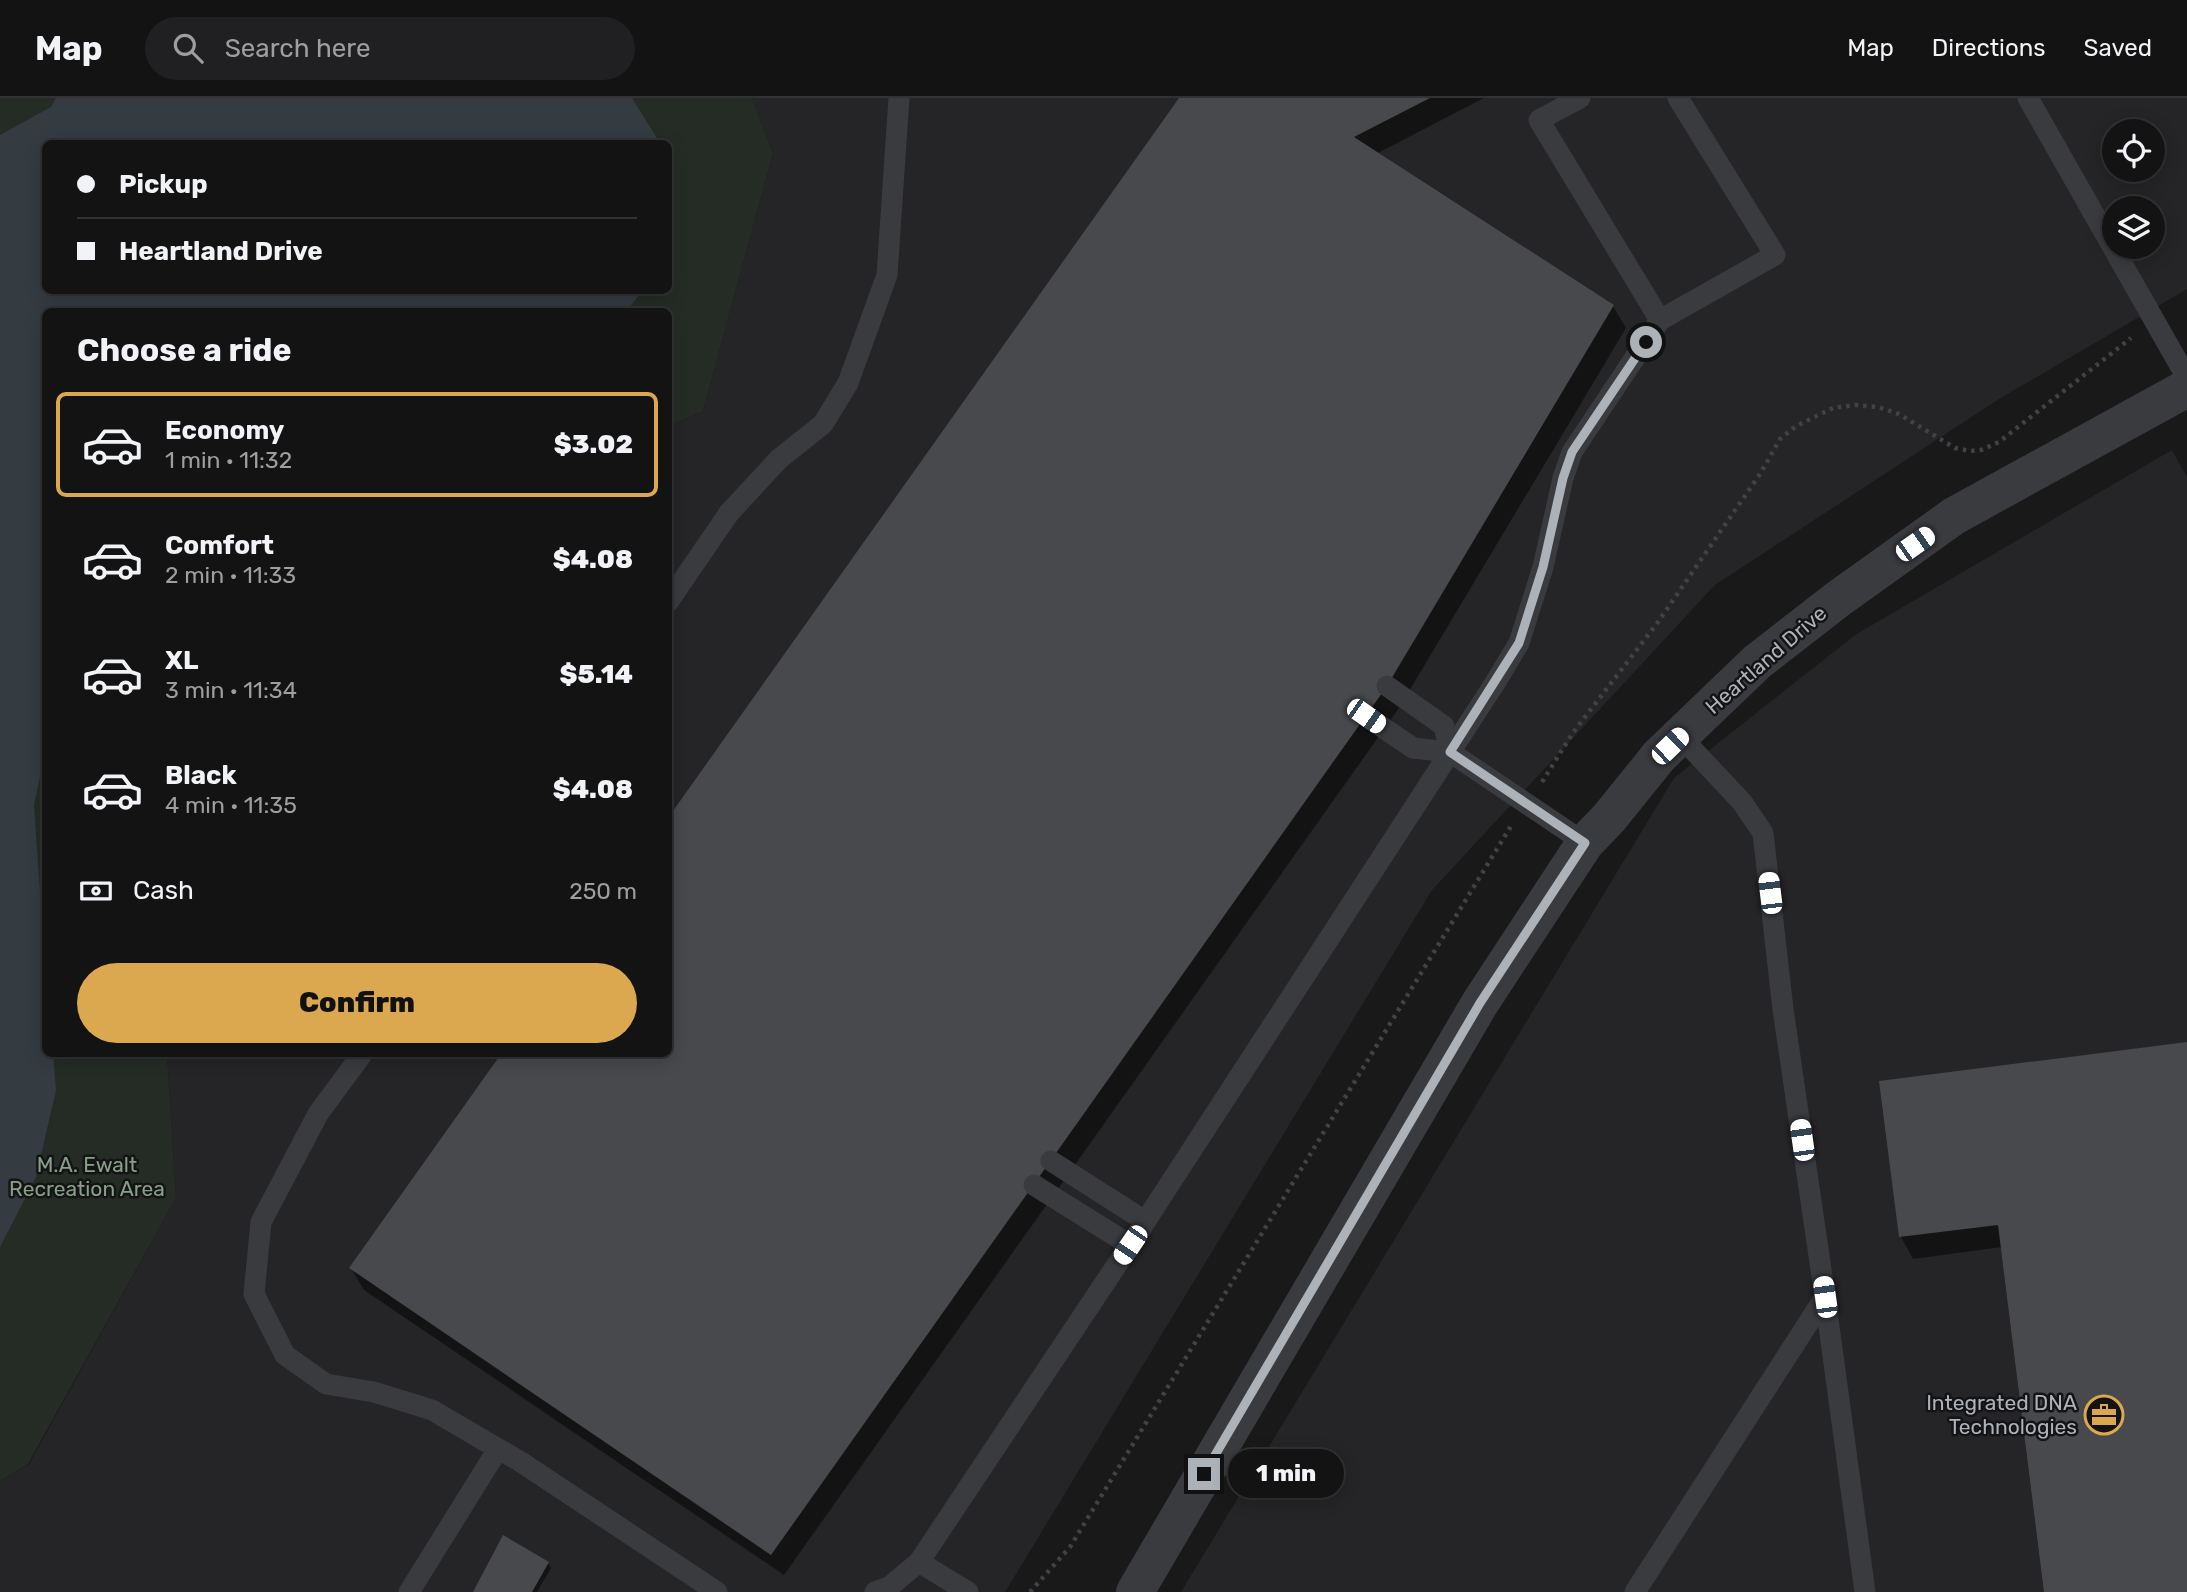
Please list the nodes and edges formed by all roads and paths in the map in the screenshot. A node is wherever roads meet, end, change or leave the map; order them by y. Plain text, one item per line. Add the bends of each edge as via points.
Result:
1 (899, 98) edge
2 (1580, 98) edge
3 (1678, 98) edge
4 (2028, 98) edge
5 (1660, 320) junction
6 (2124, 341) dead end
7 (2187, 378) edge
8 (2187, 388) edge
9 (672, 596) edge
10 (1387, 686) dead end
11 (1366, 716) dead end
12 (1680, 736) junction
13 (1450, 752) junction
14 (1544, 779) dead end
15 (1503, 837) dead end
16 (1585, 843) junction
17 (360, 1057) edge
18 (1051, 1161) dead end
19 (1034, 1185) dead end
20 (1145, 1221) junction
21 (1130, 1245) junction
22 (1825, 1297) junction
23 (498, 1449) junction
24 (919, 1563) junction
25 (409, 1592) edge
26 (717, 1592) edge
27 (875, 1592) edge
28 (968, 1592) edge
29 (1030, 1592) edge
30 (1135, 1592) edge
31 (1635, 1592) edge
32 (1865, 1592) edge

1 - 9 lane via 887,275 848,383 823,424 779,459 729,513
2 - 5 lane via 1539,120
3 - 5 lane via 1775,255
4 - 7 lane
5 - 13 lane via 1572,452 1519,643
6 - 14 path via 1999,442 1981,450 1955,448 1899,414 1878,407 1833,408 1796,426 1780,439 1658,622 1572,734
8 - 12 street, Heartland Drive via 1954,516 1757,662
10 - 13 lane via 1444,726
11 - 13 lane via 1413,748
12 - 16 street, Heartland Drive
12 - 22 lane via 1742,802 1763,833
13 - 16 lane
13 - 20 lane
15 - 29 path via 1070,1547
16 - 30 street, Heartland Drive via 1480,1003
17 - 23 lane via 318,1114 261,1222 254,1294 285,1355 326,1384 374,1392 432,1410
18 - 20 lane
19 - 21 lane
20 - 21 lane
21 - 24 lane
22 - 31 lane
22 - 32 lane
23 - 25 lane
23 - 26 lane
24 - 27 lane via 889,1587
24 - 28 lane

